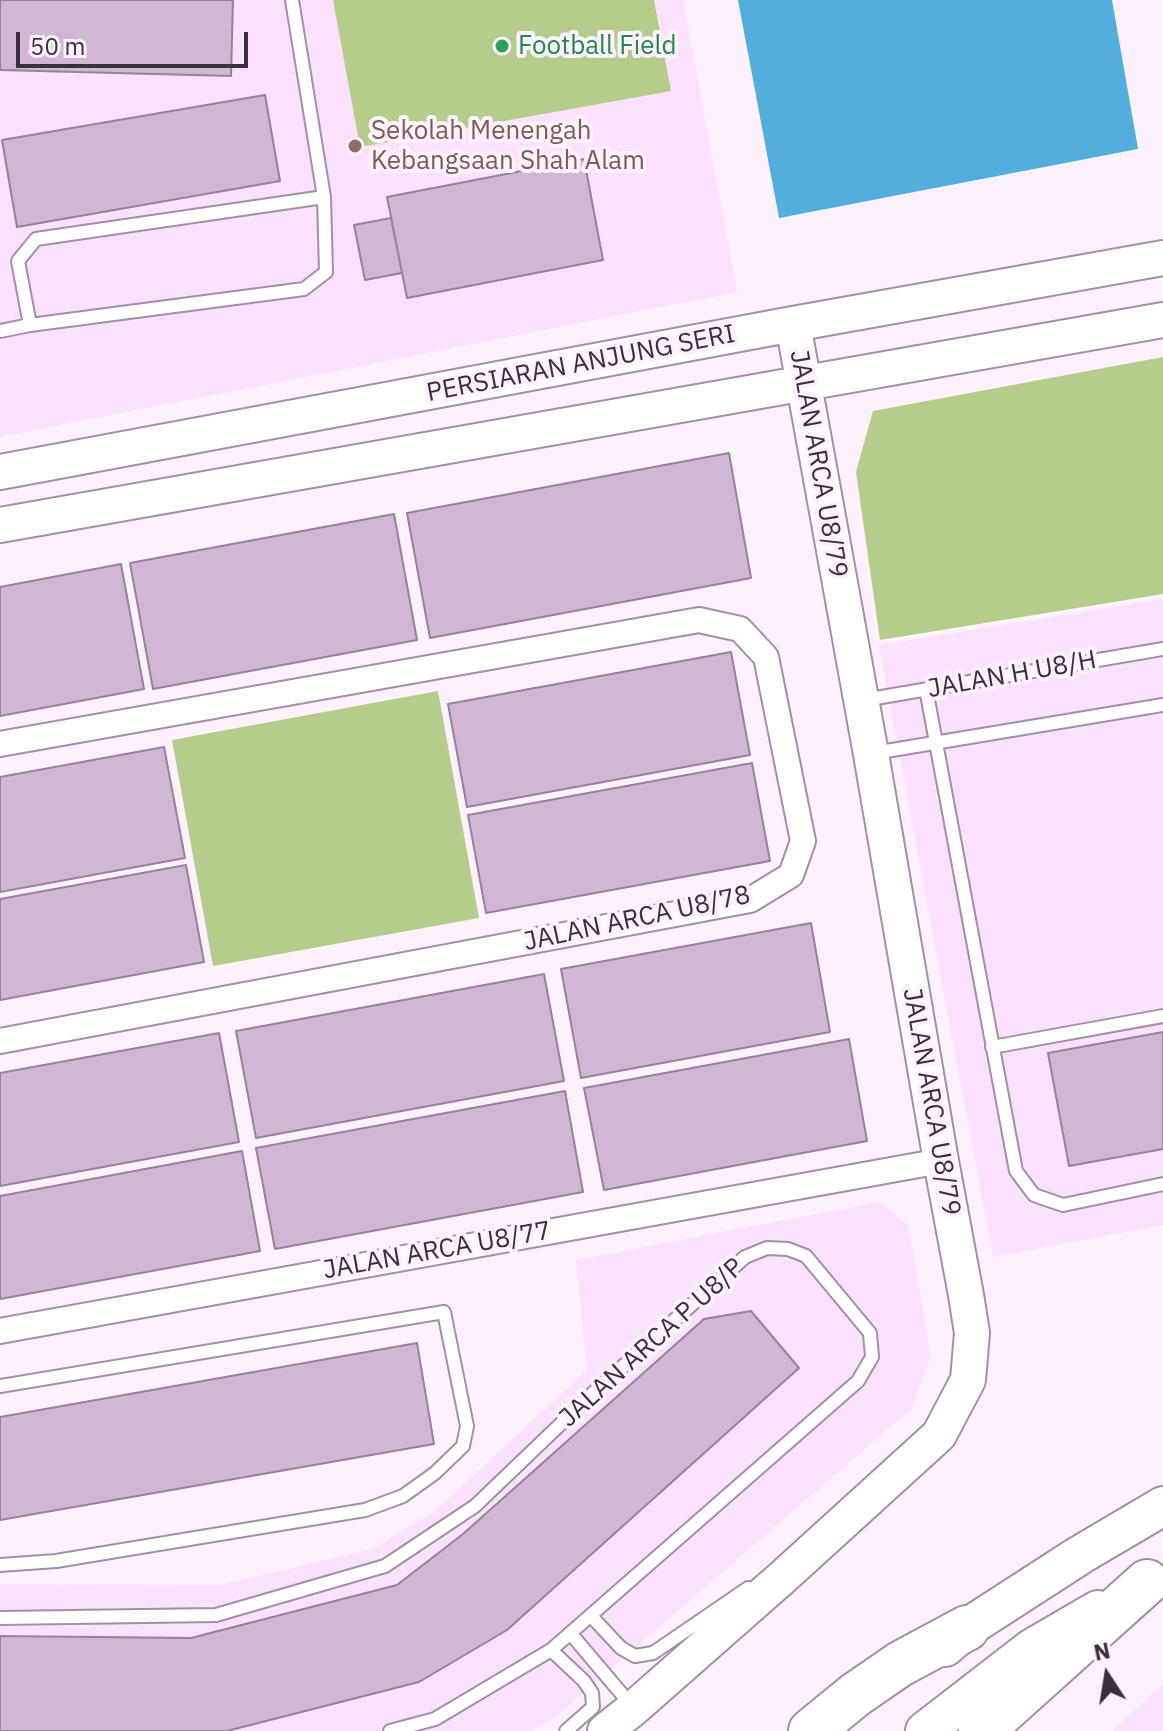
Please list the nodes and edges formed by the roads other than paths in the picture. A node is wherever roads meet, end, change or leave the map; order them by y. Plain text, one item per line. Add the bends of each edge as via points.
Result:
1 (292, 0) edge
2 (324, 197) junction
3 (1163, 258) edge
4 (1163, 320) edge
5 (793, 324) junction
6 (30, 325) junction
7 (0, 331) edge
8 (804, 384) junction
9 (0, 472) edge
10 (0, 525) edge
11 (1163, 649) edge
12 (926, 689) junction
13 (861, 701) junction
14 (1163, 705) edge
15 (935, 742) junction
16 (0, 744) edge
17 (871, 754) junction
18 (1163, 1016) edge
19 (0, 1041) edge
20 (992, 1047) junction
21 (941, 1161) junction
22 (1163, 1184) edge
23 (0, 1331) edge
24 (0, 1386) edge
25 (1163, 1506) edge
26 (0, 1565) edge
27 (784, 1576) junction
28 (1155, 1577) edge
29 (591, 1616) junction
30 (0, 1618) edge
31 (967, 1628) junction
32 (571, 1634) junction
33 (551, 1650) junction
34 (634, 1708) junction
35 (390, 1731) edge
36 (566, 1731) edge
37 (605, 1731) edge
38 (811, 1731) edge
39 (845, 1731) edge
40 (925, 1731) edge
41 (981, 1731) edge

1 - 2 lane
2 - 6 lane via 326,272 304,289
2 - 6 lane via 36,239 18,261
3 - 5 street, PERSIARAN ANJUNG SERI
4 - 8 street
5 - 8 street, JALAN ARCA U8/79
5 - 9 street, PERSIARAN ANJUNG SERI
6 - 7 lane
8 - 10 street
8 - 13 street, JALAN ARCA U8/79
11 - 12 lane, JALAN H U8/H
12 - 13 lane, JALAN H U8/H
12 - 15 lane
13 - 17 street, JALAN ARCA U8/79
14 - 15 lane
15 - 17 lane
15 - 20 lane
16 - 19 street, JALAN ARCA U8/78 via 699,620 740,629 766,657 803,841 791,875 750,900
17 - 21 street, JALAN ARCA U8/79
18 - 20 lane
20 - 22 lane via 1016,1171 1034,1195 1063,1205
21 - 23 street, JALAN ARCA U8/77
21 - 27 street, JALAN ARCA U8/79 via 972,1333 968,1380 939,1435
24 - 26 lane via 444,1312 467,1426 463,1446 435,1473 403,1496 365,1510 56,1561
25 - 31 main road
27 - 29 lane via 764,1578 653,1653 635,1656 621,1648
27 - 34 street, JALAN ARCA U8/79
28 - 40 main road via 1031,1649
28 - 41 highway
29 - 30 lane, JALAN ARCA P U8/P via 858,1381 872,1357 870,1333 806,1256 767,1248 745,1257 475,1506 385,1566 216,1615
29 - 32 lane, JALAN ARCA P U8/P
31 - 38 highway via 900,1664
31 - 39 main road
32 - 33 lane, JALAN ARCA P U8/P
32 - 34 lane
33 - 35 lane, JALAN ARCA P U8/P via 435,1719
33 - 36 lane via 592,1693 593,1707
34 - 37 street, JALAN ARCA U8/79

